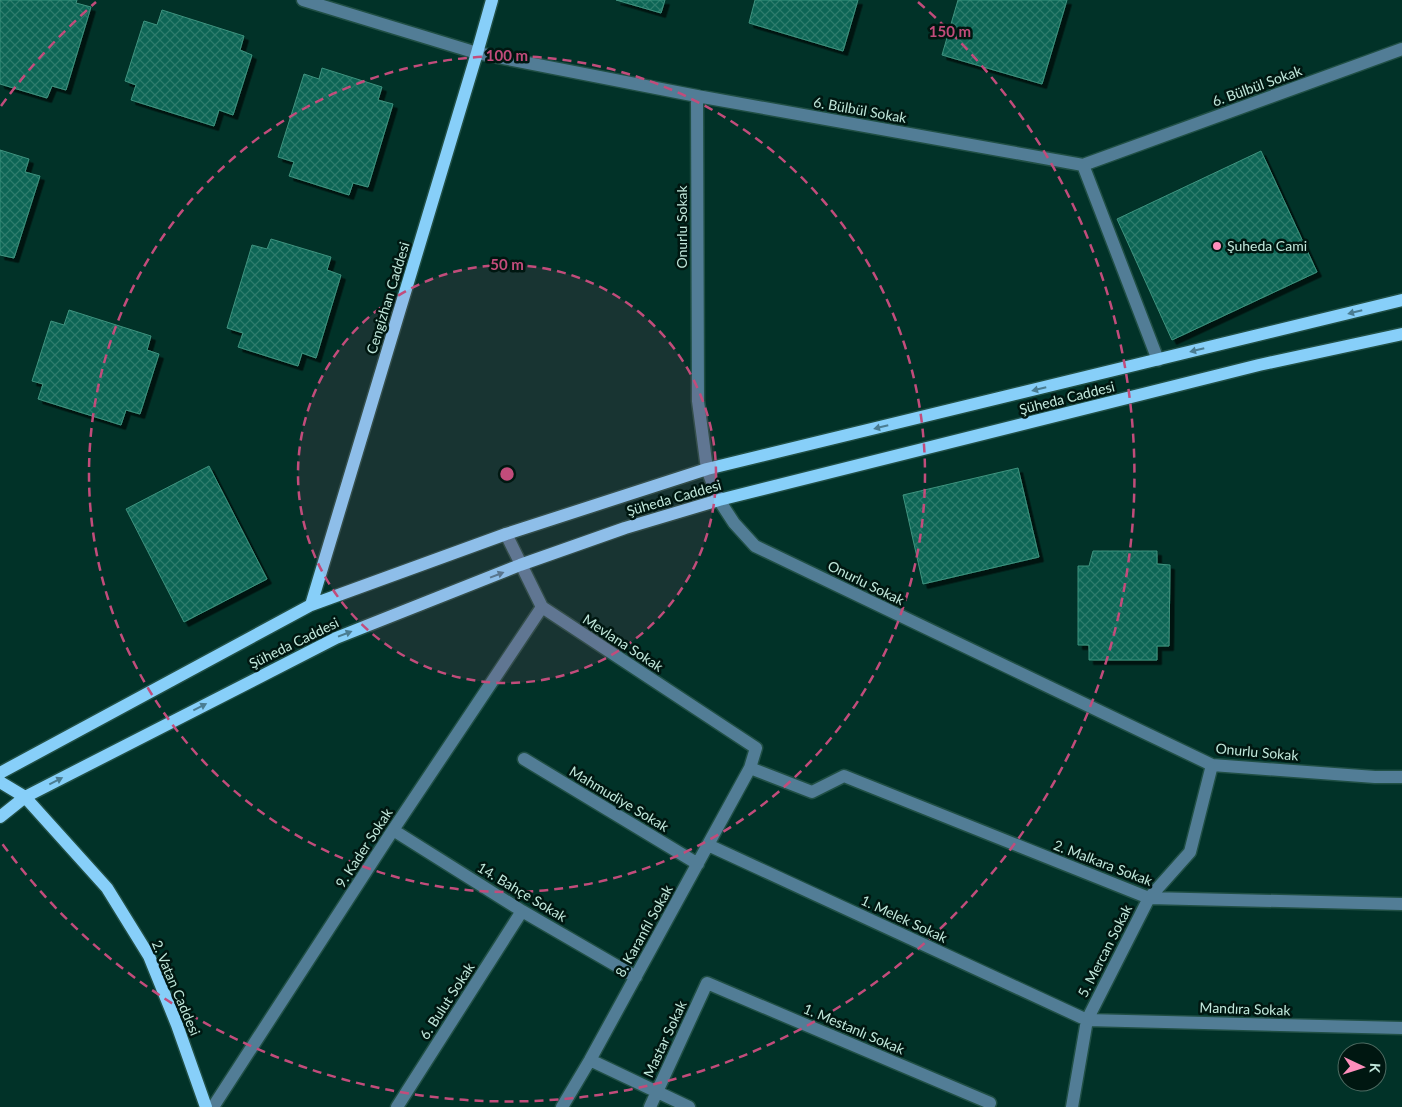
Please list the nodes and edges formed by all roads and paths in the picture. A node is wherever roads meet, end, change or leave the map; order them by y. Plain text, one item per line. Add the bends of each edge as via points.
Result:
1 (303, 0) edge
2 (492, 0) edge
3 (1402, 49) edge
4 (477, 54) junction
5 (697, 96) junction
6 (1083, 165) junction
7 (1402, 300) edge
8 (1402, 334) edge
9 (1158, 360) junction
10 (707, 470) junction
11 (720, 500) junction
12 (506, 534) junction
13 (520, 565) junction
14 (311, 605) junction
15 (542, 607) junction
16 (756, 748) joint
17 (524, 758) dead end
18 (1212, 765) junction
19 (750, 768) junction
20 (0, 773) edge
21 (1402, 777) edge
22 (0, 782) edge
23 (25, 797) junction
24 (0, 817) edge
25 (393, 830) junction
26 (708, 845) junction
27 (698, 864) junction
28 (1149, 898) junction
29 (1402, 904) edge
30 (522, 910) junction
31 (636, 977) junction
32 (707, 983) joint
33 (1087, 1020) junction
34 (1402, 1028) edge
35 (590, 1060) junction
36 (657, 1092) junction
37 (990, 1103) dead end
38 (206, 1107) edge
39 (213, 1107) edge
40 (397, 1107) edge
41 (562, 1107) edge
42 (650, 1107) edge
43 (689, 1107) edge
44 (1072, 1107) edge

1 - 4 street, 6. Bülbül Sokak
2 - 4 main road, Cengizhan Caddesi
3 - 6 street, 6. Bülbül Sokak
4 - 5 street, 6. Bülbül Sokak
4 - 14 main road, Cengizhan Caddesi
5 - 6 street, 6. Bülbül Sokak
5 - 10 street, Onurlu Sokak via 698,401
6 - 9 street
7 -> 9 main road, Şüheda Caddesi
8 - 11 main road, Şüheda Caddesi via 1259,365
9 -> 10 main road, Şüheda Caddesi
10 - 11 street, Onurlu Sokak
10 - 12 main road, Şüheda Caddesi
11 - 13 main road, Şüheda Caddesi via 625,528
11 - 18 street, Onurlu Sokak via 734,523 755,546
12 - 13 street, Mevlana Sokak
12 - 14 main road, Şüheda Caddesi
13 - 15 street, Mevlana Sokak
23 -> 13 main road, Şüheda Caddesi via 336,638
14 - 20 main road, Şüheda Caddesi
15 - 16 street, Mevlana Sokak
15 - 25 street, 9. Kader Sokak
16 - 19 street, 8. Karanfil Sokak
17 - 27 street, Mahmudiye Sokak
18 - 21 street, Onurlu Sokak
18 - 28 street, 5. Mercan Sokak via 1190,852
19 - 26 street, 8. Karanfil Sokak
19 - 28 street, 2. Malkara Sokak via 812,792 844,776
22 - 23 main road, 2. Vatan Caddesi
23 - 24 main road, Şüheda Caddesi
23 - 38 main road, 2. Vatan Caddesi via 107,888 149,956
25 - 30 street, 14. Bahçe Sokak
25 - 39 street, 9. Kader Sokak
26 - 27 street, 8. Karanfil Sokak
26 - 33 street, 1. Melek Sokak
27 - 31 street, 8. Karanfil Sokak
28 - 29 street, 2. Malkara Sokak
28 - 33 street, 5. Mercan Sokak
30 - 31 street, 14. Bahçe Sokak
30 - 40 street, 6. Bulut Sokak
31 - 35 street, 8. Karanfil Sokak
32 - 36 street, Mastar Sokak
32 - 37 street, 1. Mestanlı Sokak
33 - 34 street, Mandıra Sokak
33 - 44 street, 5. Mercan Sokak
35 - 36 street
35 - 41 street, 8. Karanfil Sokak
36 - 42 street, Mastar Sokak
36 - 43 street

